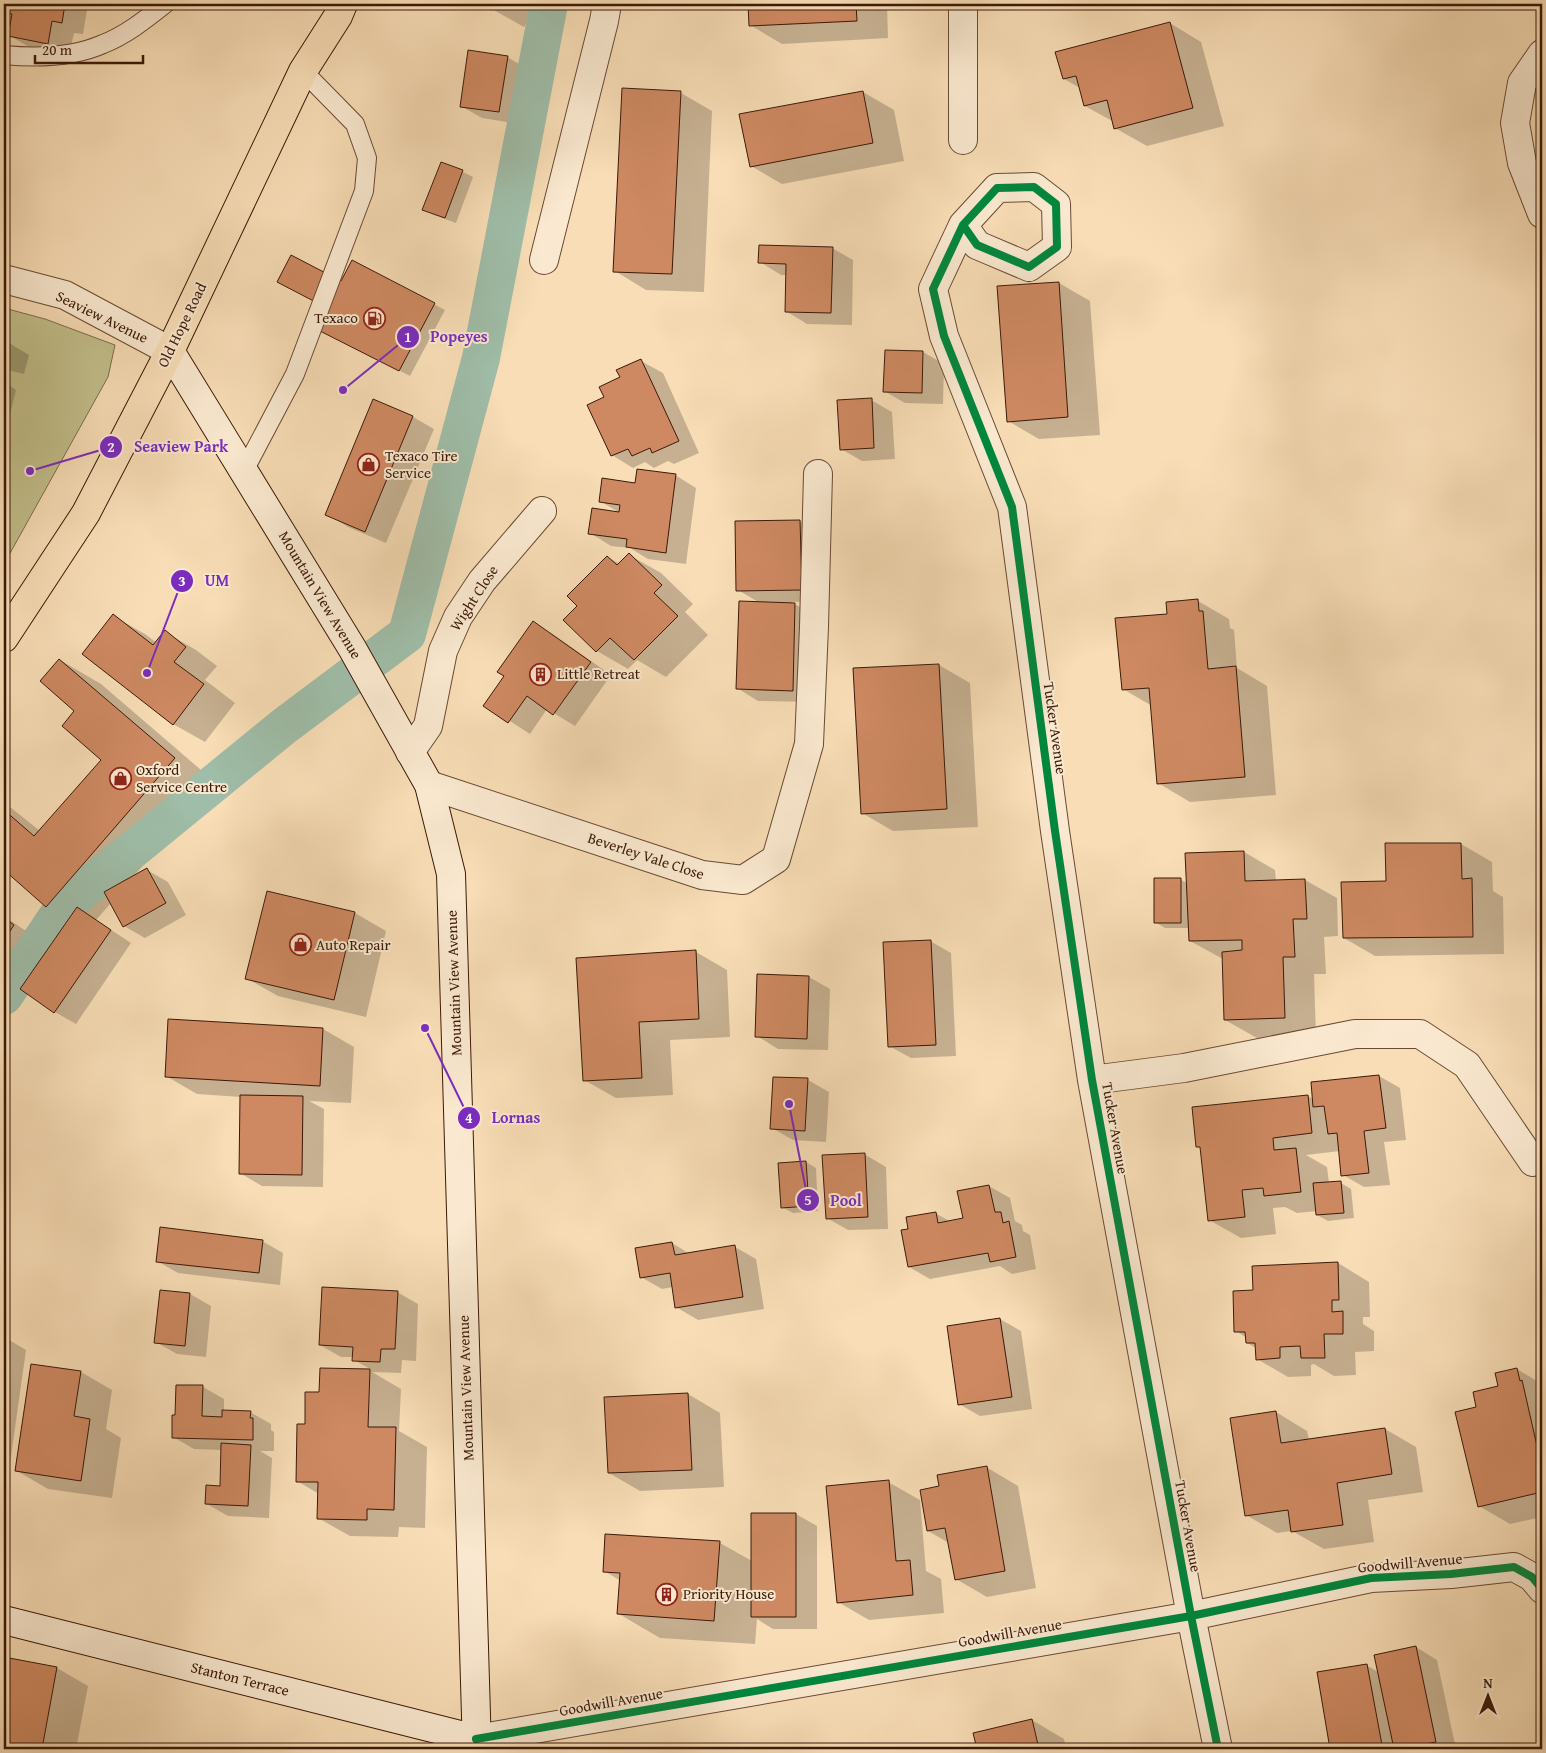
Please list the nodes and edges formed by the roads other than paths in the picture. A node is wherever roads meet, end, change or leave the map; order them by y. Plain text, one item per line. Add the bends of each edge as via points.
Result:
1 (165, 4) edge
2 (343, 4) edge
3 (607, 4) edge
4 (963, 4) edge
5 (1542, 54) edge
6 (4, 55) edge
7 (303, 71) junction
8 (963, 140) dead end
9 (1542, 214) edge
10 (963, 225) dead end
11 (544, 260) dead end
12 (4, 279) edge
13 (170, 351) junction
14 (244, 471) junction
15 (818, 474) dead end
16 (542, 511) dead end
17 (4, 638) edge
18 (410, 752) junction
19 (428, 785) junction
20 (1092, 1080) junction
21 (1533, 1162) dead end
22 (1542, 1589) edge
23 (1191, 1616) junction
24 (4, 1620) edge
25 (477, 1744) edge
26 (1218, 1749) edge

1 - 6 lane via 140,24 103,45 59,56
2 - 7 main road, Old Hope Road
3 - 11 street
4 - 8 street
5 - 9 street via 1522,83 1516,122 1522,163
7 - 13 main road, Old Hope Road
7 - 14 lane via 355,124 367,158 364,191 295,374
10 - 20 street, Tucker Avenue via 933,289 944,336 1012,507
12 - 13 street, Seaview Avenue via 65,295
13 - 14 street, Mountain View Avenue
13 - 17 main road, Old Hope Road via 86,513
14 - 18 street, Mountain View Avenue via 352,648
15 - 19 street, Beverley Vale Close via 809,744 776,859 743,880 702,875
16 - 18 street, Wight Close via 482,581 458,617 443,651 428,726
18 - 19 street, Mountain View Avenue
19 - 25 street, Mountain View Avenue via 451,874
20 - 21 street via 1184,1068 1355,1034 1420,1034 1467,1065
20 - 23 street, Tucker Avenue
22 - 23 street, Goodwill Avenue via 1532,1577 1514,1567 1371,1578
23 - 25 street, Goodwill Avenue
23 - 26 street, Tucker Avenue
24 - 25 street, Stanton Terrace

